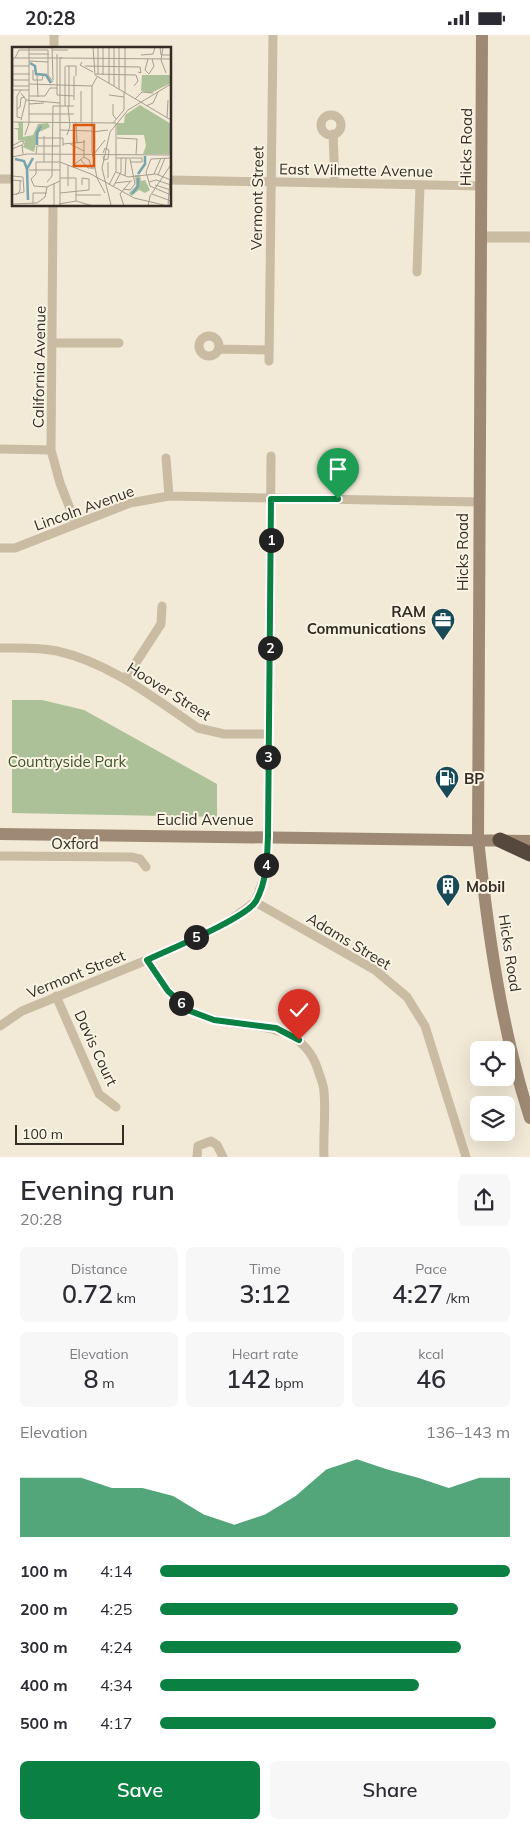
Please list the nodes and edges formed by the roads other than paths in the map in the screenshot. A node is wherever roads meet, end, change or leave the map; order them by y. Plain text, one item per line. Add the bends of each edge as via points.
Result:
1 (273, 35) edge
2 (482, 35) edge
3 (333, 134) dead end
4 (171, 180) edge
5 (270, 182) junction
6 (335, 183) junction
7 (420, 185) junction
8 (482, 186) junction
9 (54, 206) edge
10 (482, 237) junction
11 (530, 237) edge
12 (417, 272) dead end
13 (53, 343) junction
14 (119, 343) dead end
15 (219, 349) dead end
16 (269, 350) junction
17 (269, 361) dead end
18 (0, 449) edge
19 (51, 450) junction
20 (271, 456) dead end
21 (166, 458) dead end
22 (169, 496) junction
23 (271, 499) junction
24 (478, 502) junction
25 (76, 525) junction
26 (0, 548) edge
27 (162, 607) dead end
28 (0, 648) edge
29 (126, 678) junction
30 (269, 734) junction
31 (0, 834) edge
32 (268, 836) junction
33 (478, 839) junction
34 (500, 840) junction
35 (530, 841) edge
36 (530, 854) edge
37 (0, 856) edge
38 (146, 867) dead end
39 (255, 902) junction
40 (147, 960) junction
41 (56, 996) junction
42 (0, 1026) edge
43 (116, 1107) dead end
44 (530, 1119) edge
45 (196, 1157) edge
46 (224, 1157) edge
47 (324, 1157) edge
48 (466, 1157) edge

1 - 5 street, Vermont Street
2 - 8 main road, Hicks Road
3 - 6 street
4 - 5 street, East Wilmette Avenue
5 - 6 street, East Wilmette Avenue
5 - 16 street, Vermont Street
6 - 7 street, East Wilmette Avenue
7 - 8 street, East Wilmette Avenue
7 - 12 street
8 - 10 main road, Hicks Road
9 - 13 street, California Avenue
10 - 11 street
10 - 24 main road, Hicks Road
13 - 14 street
13 - 19 street, California Avenue
15 - 16 street
16 - 17 street, Vermont Street
18 - 19 street
19 - 25 street, California Avenue
20 - 23 street
21 - 22 street
22 - 23 street, Lincoln Avenue
22 - 25 street, Lincoln Avenue via 130,503
23 - 24 street, Lincoln Avenue
23 - 30 street
24 - 33 main road, Hicks Road
25 - 26 street, Lincoln Avenue via 15,548
27 - 29 street via 161,623
28 - 29 street, Hoover Street via 58,651
29 - 30 street, Hoover Street via 198,728 224,734
30 - 32 street
31 - 32 main road, Euclid Avenue
32 - 33 main road, Euclid Avenue
32 - 39 street via 266,872
33 - 34 main road, Euclid Avenue
33 - 44 main road, Hicks Road via 505,1024
34 - 35 main road, Euclid Avenue
34 - 36 highway
37 - 38 street, Oxford via 131,857 140,859
39 - 40 street, Vermont Street via 225,924
39 - 48 street, Adams Street via 375,970 407,997 425,1026
40 - 41 street, Vermont Street
40 - 47 street via 168,991 190,1011 214,1020 276,1028 299,1040 315,1059 324,1091
41 - 42 street, Vermont Street via 22,1011
41 - 43 street, Davis Court via 99,1094
45 - 46 street via 198,1146 211,1141

